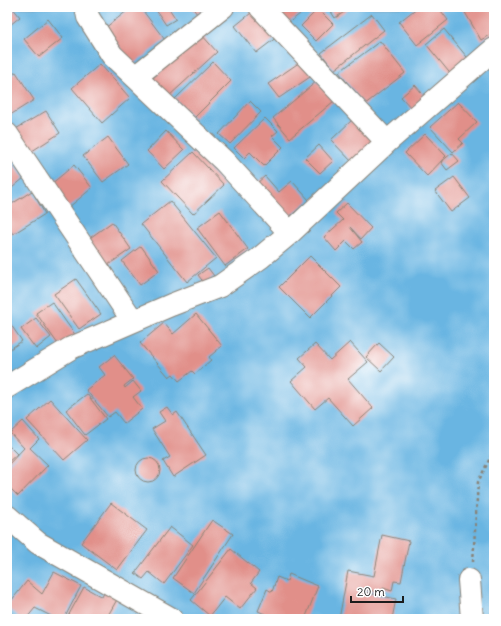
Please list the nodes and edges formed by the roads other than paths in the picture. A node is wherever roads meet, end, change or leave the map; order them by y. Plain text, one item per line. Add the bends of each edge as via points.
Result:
1 (86, 7) edge
2 (223, 7) edge
3 (260, 7) edge
4 (494, 49) edge
5 (135, 77) junction
6 (7, 134) edge
7 (387, 142) junction
8 (290, 234) junction
9 (133, 321) junction
10 (7, 387) edge
11 (7, 516) edge
12 (469, 580) road end
13 (172, 619) edge
14 (472, 619) edge

1 - 5 street via 88,17 112,55
2 - 5 street
3 - 7 street
4 - 7 street
5 - 8 street via 224,161
6 - 9 street
7 - 8 street
8 - 9 street via 220,286
9 - 10 street via 71,348
11 - 13 street via 38,543
12 - 14 street

